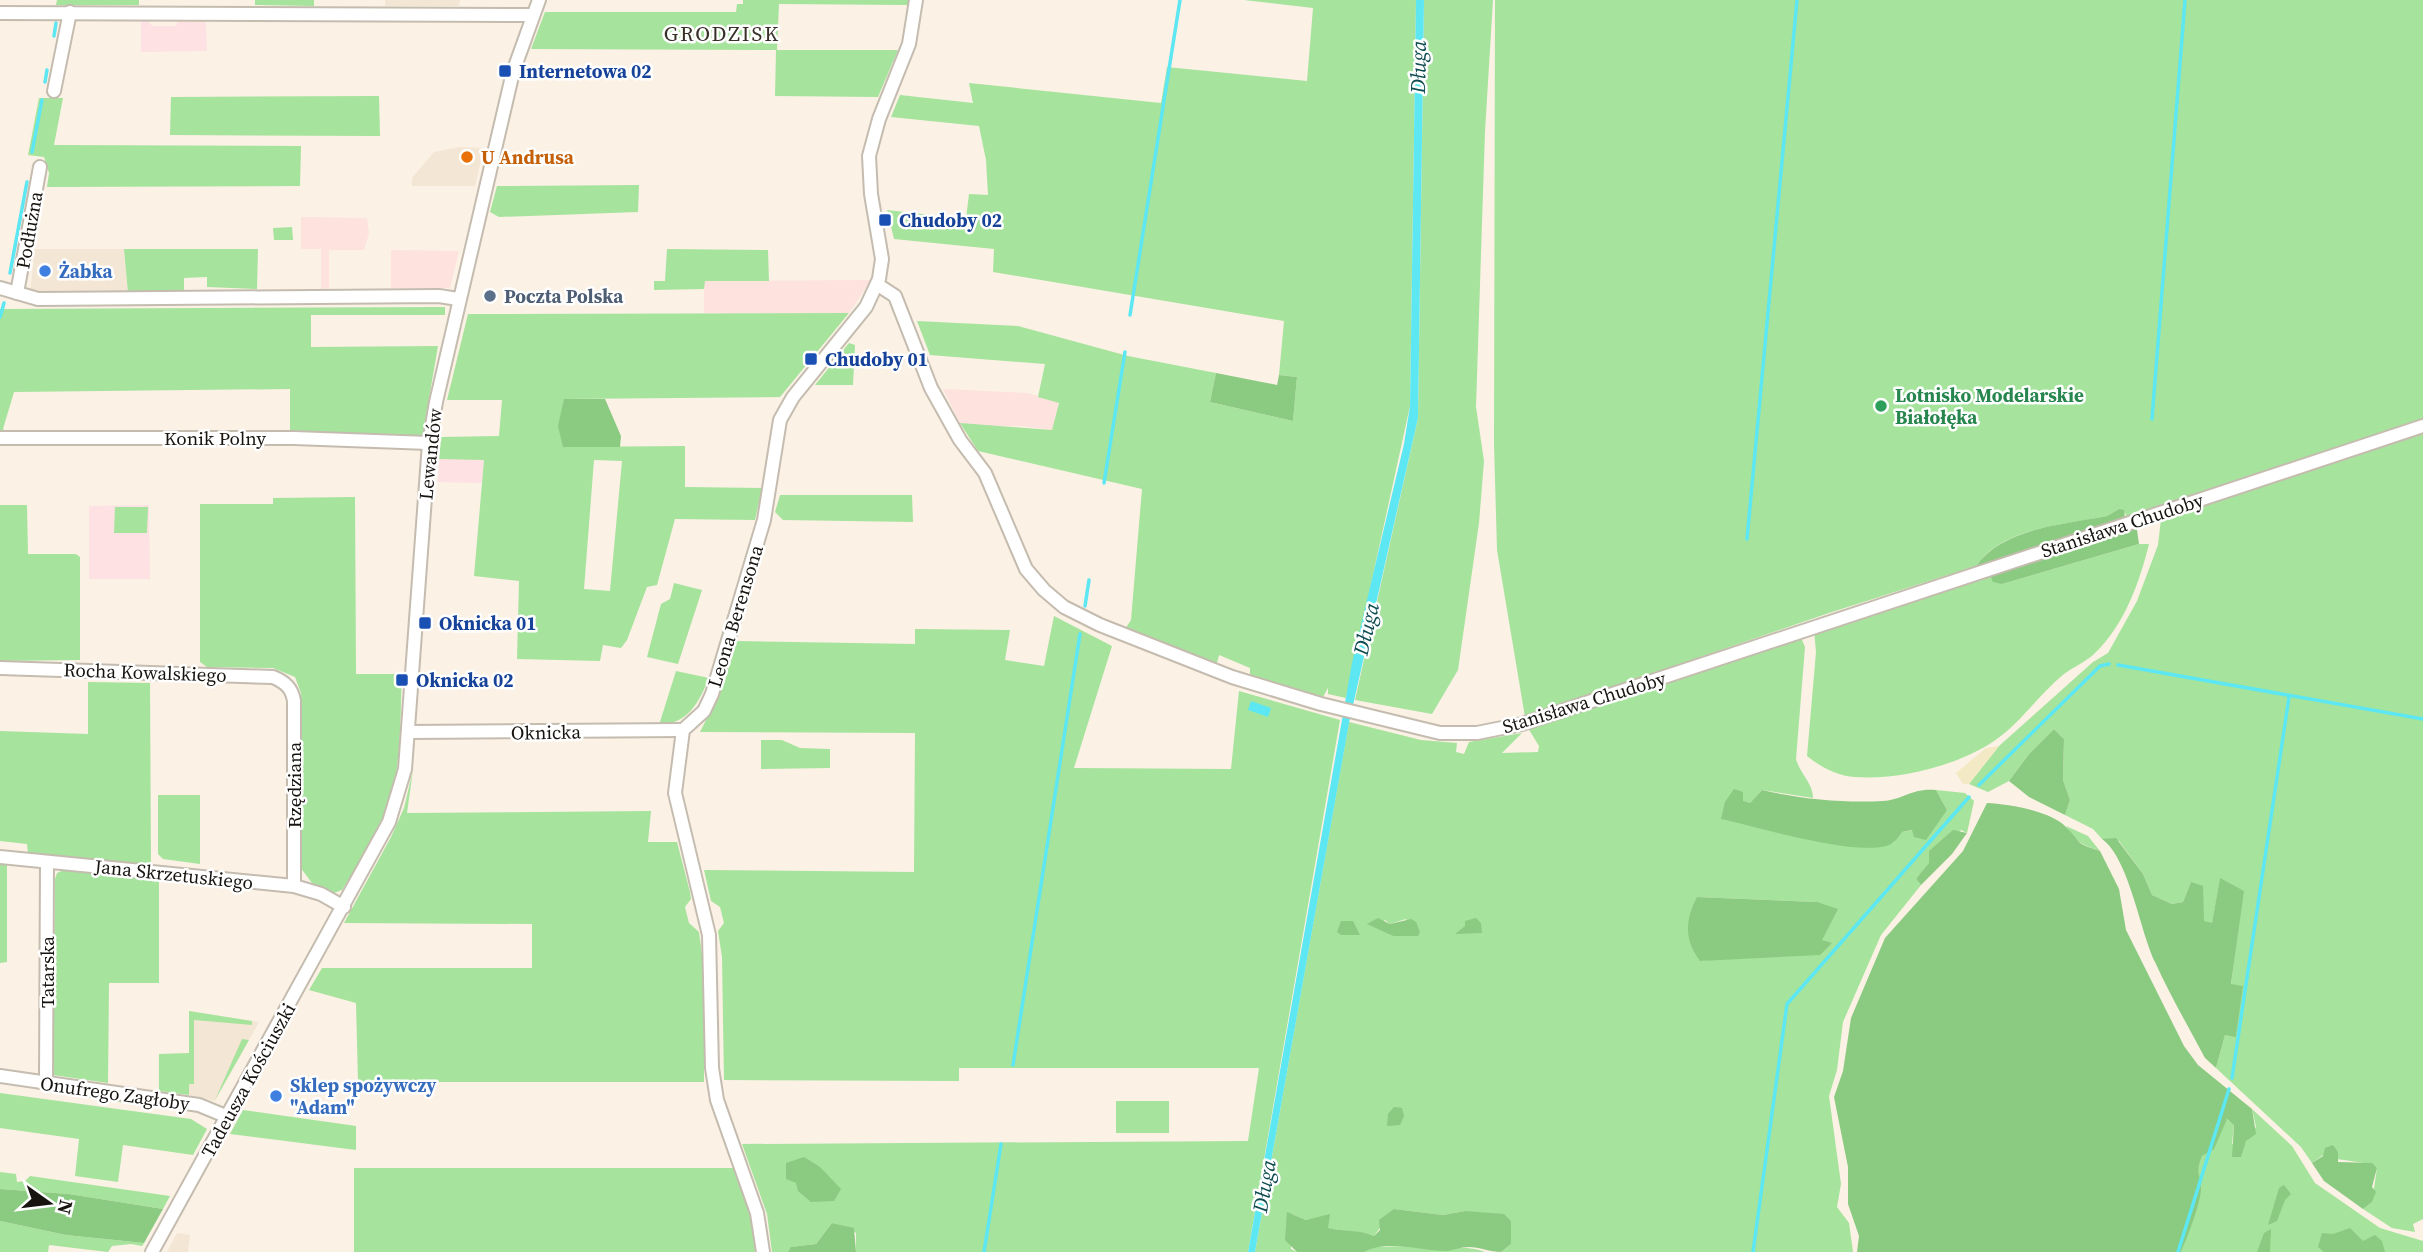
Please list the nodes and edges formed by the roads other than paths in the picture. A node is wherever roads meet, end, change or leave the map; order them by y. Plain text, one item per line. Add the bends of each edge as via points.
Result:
1 (539, 0) edge
2 (916, 0) edge
3 (70, 12) junction
4 (0, 13) edge
5 (532, 15) junction
6 (54, 91) dead end
7 (40, 167) dead end
8 (878, 285) junction
9 (0, 288) edge
10 (17, 293) junction
11 (458, 299) junction
12 (2423, 426) edge
13 (0, 438) edge
14 (429, 443) junction
15 (0, 668) edge
16 (288, 685) joint
17 (683, 730) junction
18 (408, 732) junction
19 (0, 857) edge
20 (47, 862) junction
21 (294, 886) junction
22 (344, 907) junction
23 (0, 1076) edge
24 (46, 1083) junction
25 (228, 1117) junction
26 (152, 1252) edge
27 (763, 1252) edge

1 - 5 street, Lewandów
2 - 8 street, Leona Berensona via 909,44 869,156 882,259
3 - 4 street
3 - 5 street
3 - 6 street
5 - 11 street, Lewandów via 513,72
7 - 10 street, Podłużna
8 - 12 street, Stanisława Chudoby via 895,296 942,408 985,473 1026,569 1052,598 1121,634 1268,690 1440,733 1516,726
8 - 17 street, Leona Berensona via 780,420 764,520 712,694 704,711
9 - 10 street
10 - 11 street via 37,299
11 - 14 street, Lewandów
13 - 14 street, Konik Polny
14 - 18 street, Lewandów
15 - 16 street, Rocha Kowalskiego via 254,675
16 - 21 street, Rzędziana via 294,701
17 - 18 street, Oknicka
17 - 27 street via 675,793 709,935 713,1074 726,1130 757,1213
18 - 22 street, Lewandów via 396,807
19 - 20 street, Jana Skrzetuskiego
20 - 21 street, Jana Skrzetuskiego
20 - 24 street, Tatarska
21 - 22 street, Jana Skrzetuskiego
22 - 25 street, Tadeusza Kościuszki
23 - 24 street, Onufrego Zagłoby
24 - 25 street, Onufrego Zagłoby via 199,1105
25 - 26 street, Tadeusza Kościuszki

